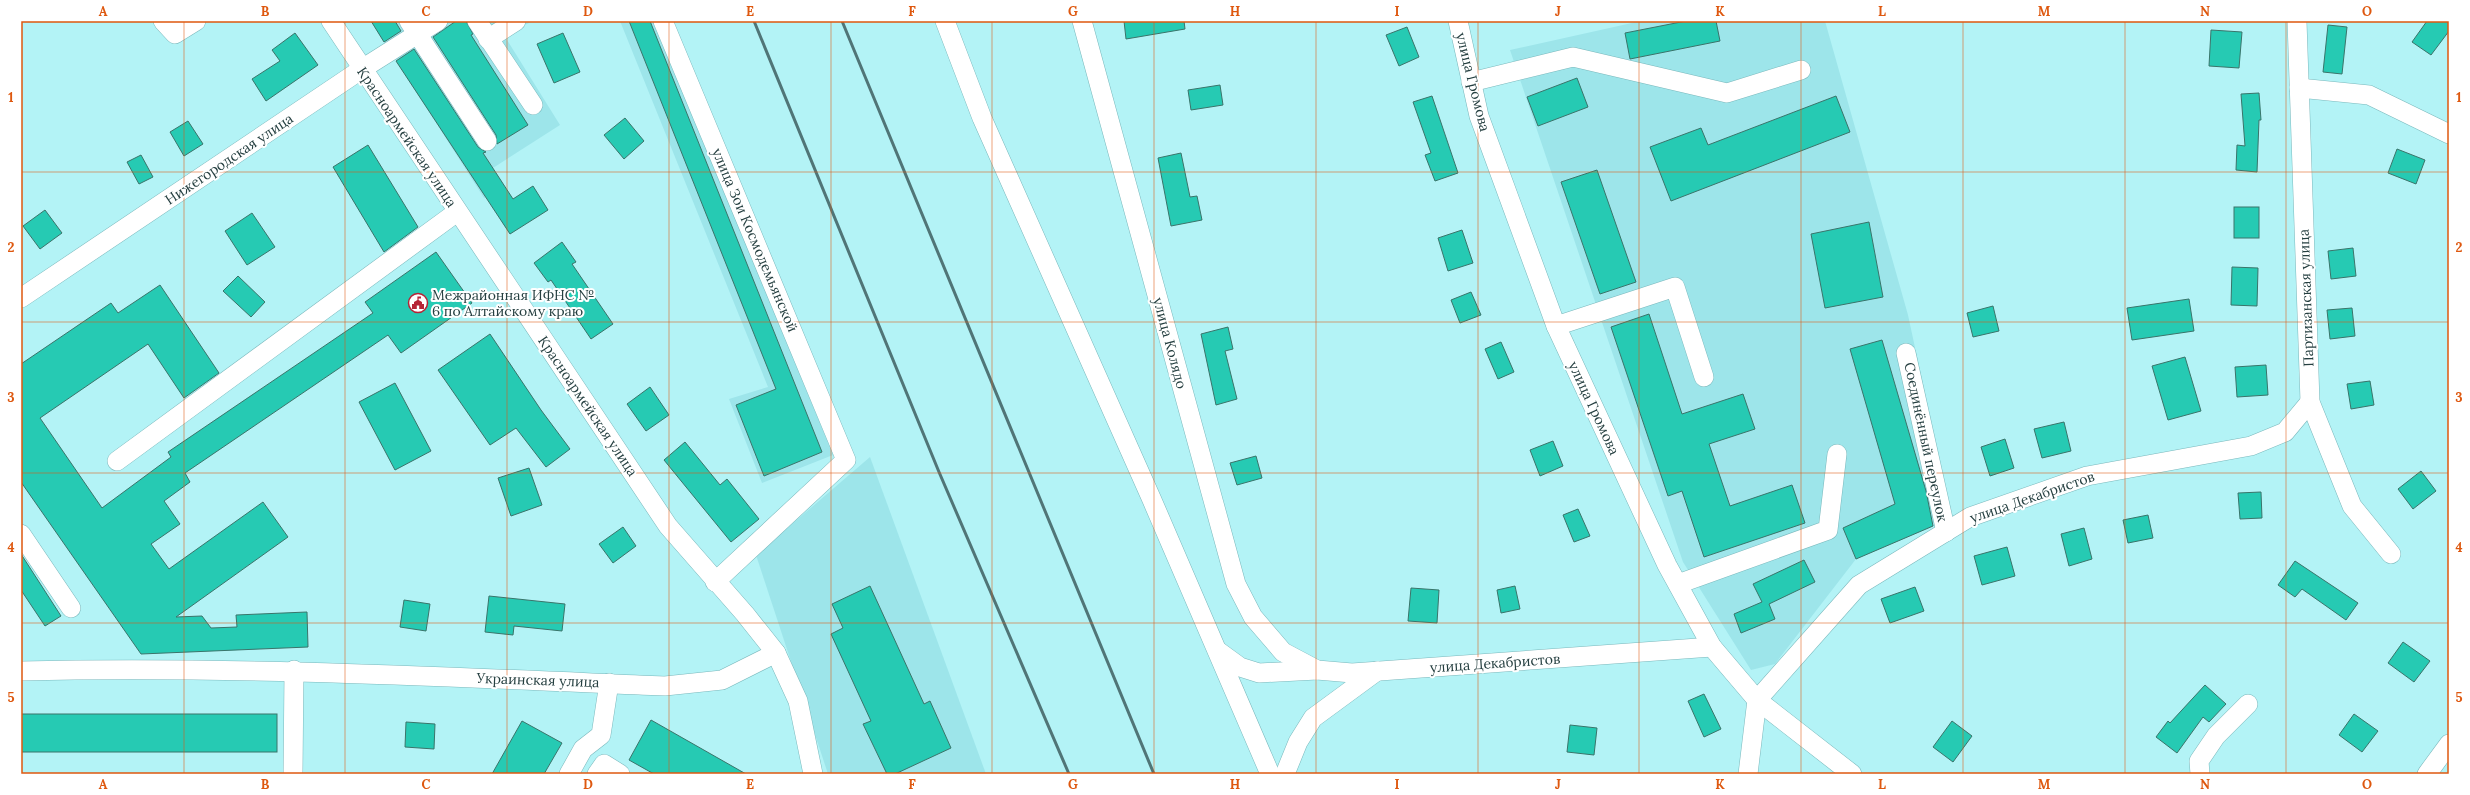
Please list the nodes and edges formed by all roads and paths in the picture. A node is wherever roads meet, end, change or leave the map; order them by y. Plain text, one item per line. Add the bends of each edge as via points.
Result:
1 (164, 21) edge
2 (196, 21) edge
3 (331, 21) edge
4 (438, 21) edge
5 (477, 21) edge
6 (516, 21) edge
7 (663, 21) edge
8 (945, 21) edge
9 (1082, 21) edge
10 (1458, 21) edge
11 (2297, 21) edge
12 (413, 28) edge
13 (488, 39) junction
14 (362, 69) junction
15 (1801, 70) dead end
16 (1471, 82) junction
17 (2299, 88) junction
18 (533, 105) dead end
19 (2449, 134) edge
20 (487, 141) dead end
21 (458, 212) junction
22 (21, 298) edge
23 (1556, 326) junction
24 (1906, 353) dead end
25 (1704, 377) dead end
26 (2310, 402) junction
27 (1837, 454) dead end
28 (117, 461) dead end
29 (1946, 532) junction
30 (21, 534) edge
31 (2391, 554) dead end
32 (715, 582) junction
33 (1678, 584) junction
34 (72, 608) dead end
35 (1712, 647) junction
36 (1218, 652) junction
37 (1283, 652) joint
38 (776, 653) junction
39 (294, 670) junction
40 (1317, 670) junction
41 (21, 671) edge
42 (1377, 671) junction
43 (609, 683) junction
44 (1757, 700) junction
45 (2248, 704) dead end
46 (601, 735) junction
47 (2449, 744) edge
48 (600, 769) edge
49 (293, 774) edge
50 (569, 774) edge
51 (620, 774) edge
52 (813, 774) edge
53 (1270, 774) edge
54 (1285, 774) edge
55 (1748, 774) edge
56 (1852, 774) edge
57 (2200, 774) edge
58 (2427, 774) edge

1 - 2 street via 175,34
3 - 14 street, Красноармейская улица
4 - 12 street, Нижегородская улица
5 - 13 street
6 - 13 street
7 - 32 street, улица Зои Космодемьянской via 846,460
8 - 36 street via 982,118
9 - 37 street, улица Колядо via 1236,584 1252,617
10 - 16 street, улица Громова
11 - 17 street, Партизанская улица
12 - 14 street, Нижегородская улица
12 - 20 street
13 - 18 street
14 - 21 street, Красноармейская улица
14 - 22 street, Нижегородская улица
15 - 16 street via 1727,93 1573,57
16 - 23 street, улица Громова via 1478,116
17 - 19 street via 2369,95
17 - 26 street, Партизанская улица
21 - 28 street
21 - 32 street, Красноармейская улица via 668,526
23 - 25 street via 1675,287
23 - 33 street, улица Громова
24 - 29 street, Соединённый переулок
26 - 29 street, улица Декабристов via 2286,432 2250,446 2087,476 1970,517
26 - 31 street, Партизанская улица via 2352,506
27 - 33 street via 1828,530
29 - 44 street, улица Декабристов via 1859,585
30 - 34 street
32 - 38 street, Красноармейская улица
33 - 35 street, улица Громова
35 - 42 street, улица Декабристов
35 - 44 street, улица Громова
36 - 40 street via 1240,667 1259,673
36 - 53 street
37 - 40 street, улица Декабристов
38 - 43 street, Украинская улица via 722,680 665,686
38 - 52 street, Красноармейская улица via 798,701
39 - 41 street, Украинская улица via 128,668
39 - 43 street, Украинская улица
39 - 49 street
40 - 42 street, улица Декабристов via 1352,673
42 - 54 street via 1313,718 1298,742
43 - 46 street
44 - 55 street
44 - 56 street, улица Громова
45 - 57 street via 2216,736 2199,761
46 - 48 street
46 - 50 street via 583,749
47 - 58 street
48 - 51 street

